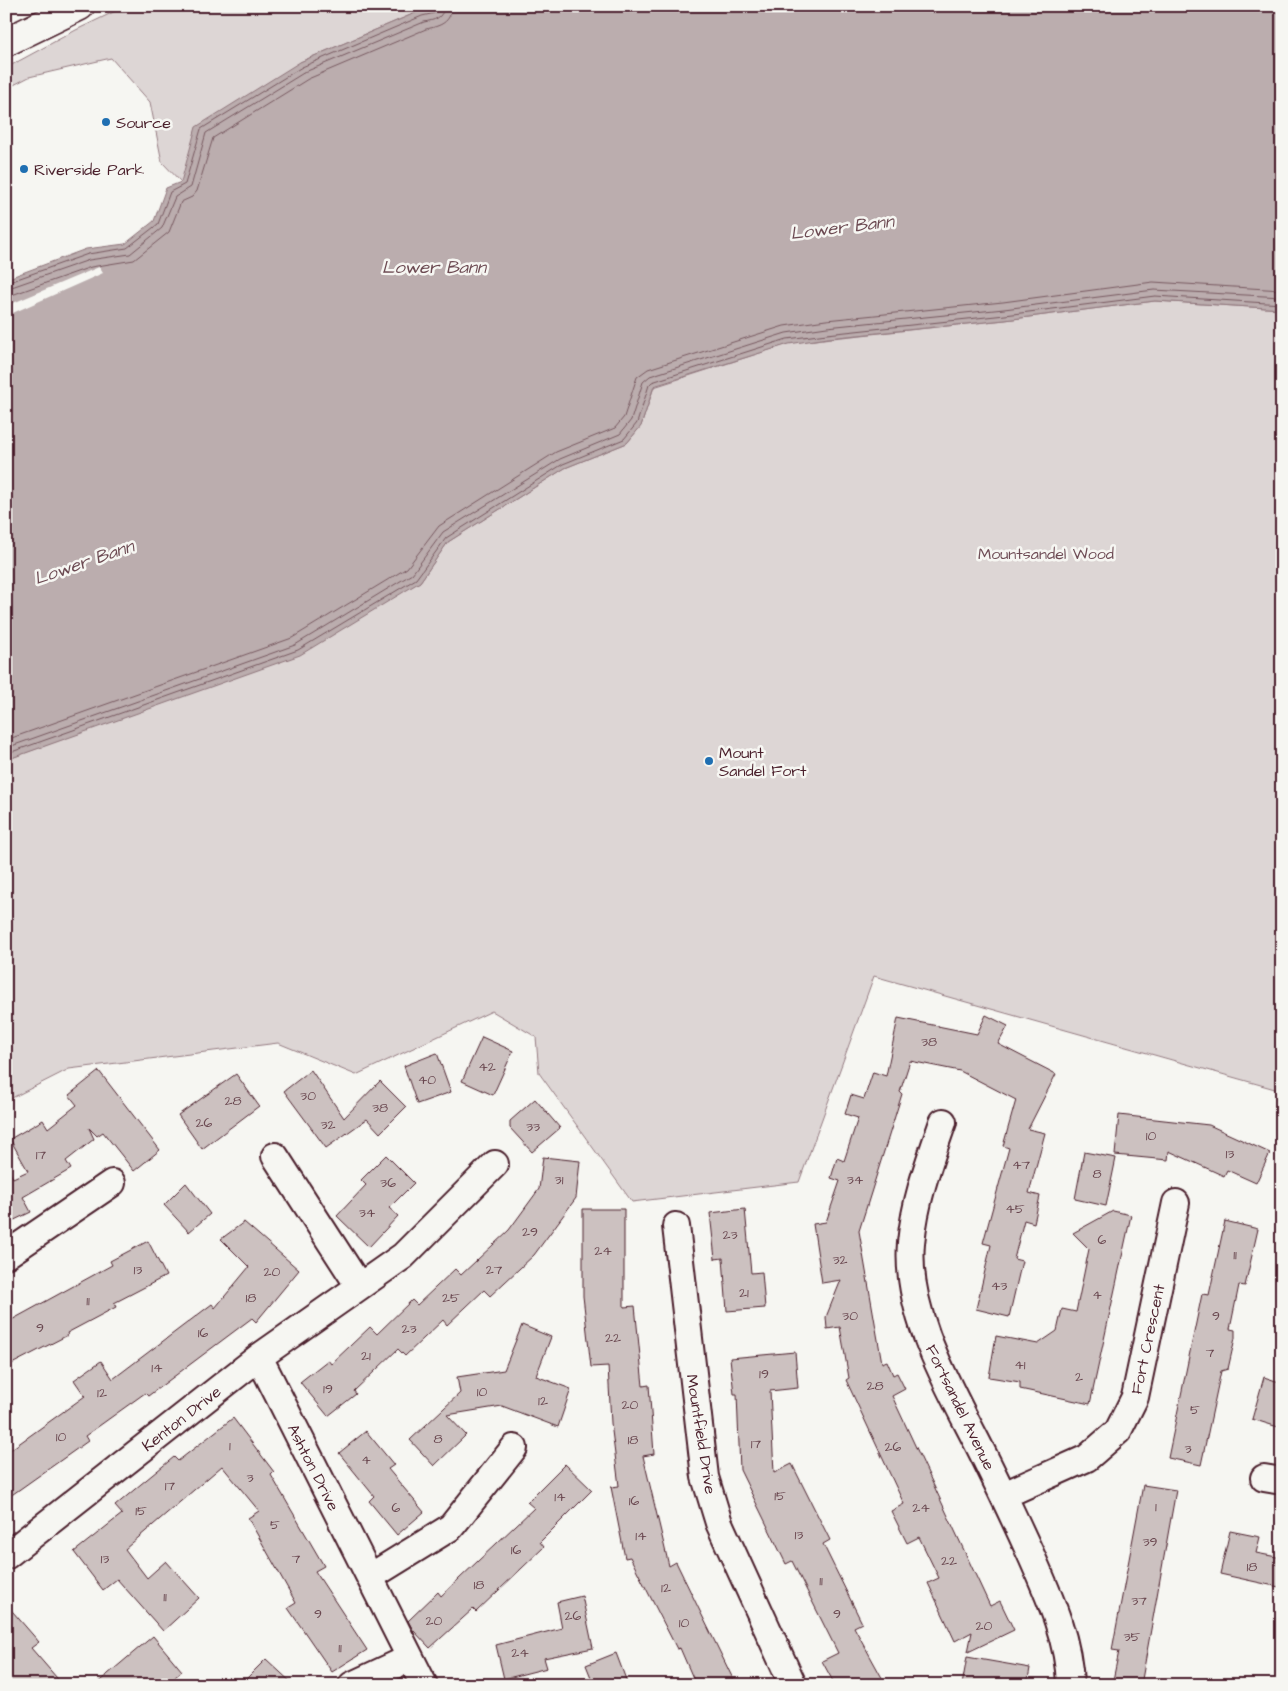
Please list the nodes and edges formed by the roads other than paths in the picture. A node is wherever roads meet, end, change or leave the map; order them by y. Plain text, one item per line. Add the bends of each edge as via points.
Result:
1 (80, 6) edge
2 (6, 42) edge
3 (943, 1122) dead end
4 (275, 1156) dead end
5 (495, 1164) dead end
6 (112, 1183) dead end
7 (1176, 1203) dead end
8 (676, 1226) dead end
9 (6, 1255) edge
10 (359, 1286) junction
11 (259, 1356) junction
12 (514, 1448) dead end
13 (1004, 1495) junction
14 (6, 1556) edge
15 (370, 1577) junction
16 (410, 1658) junction
17 (352, 1685) edge
18 (424, 1685) edge
19 (794, 1685) edge
20 (1070, 1685) edge

1 - 2 main road
3 - 13 street, Fortsandel Avenue via 920,1189 911,1244 915,1301 933,1354
4 - 10 street
5 - 10 street, Kenton Drive via 403,1256
6 - 9 street
7 - 13 street, Fort Crescent via 1135,1398 1118,1431 1087,1458
8 - 19 street, Mountfield Drive via 705,1477 719,1523
10 - 11 street, Kenton Drive
11 - 14 street, Kenton Drive
11 - 15 street, Ashton Drive
12 - 15 street via 451,1527
13 - 20 street, Fortsandel Avenue via 1060,1628
15 - 16 street, Ashton Drive
16 - 17 street
16 - 18 street, Ashton Drive

